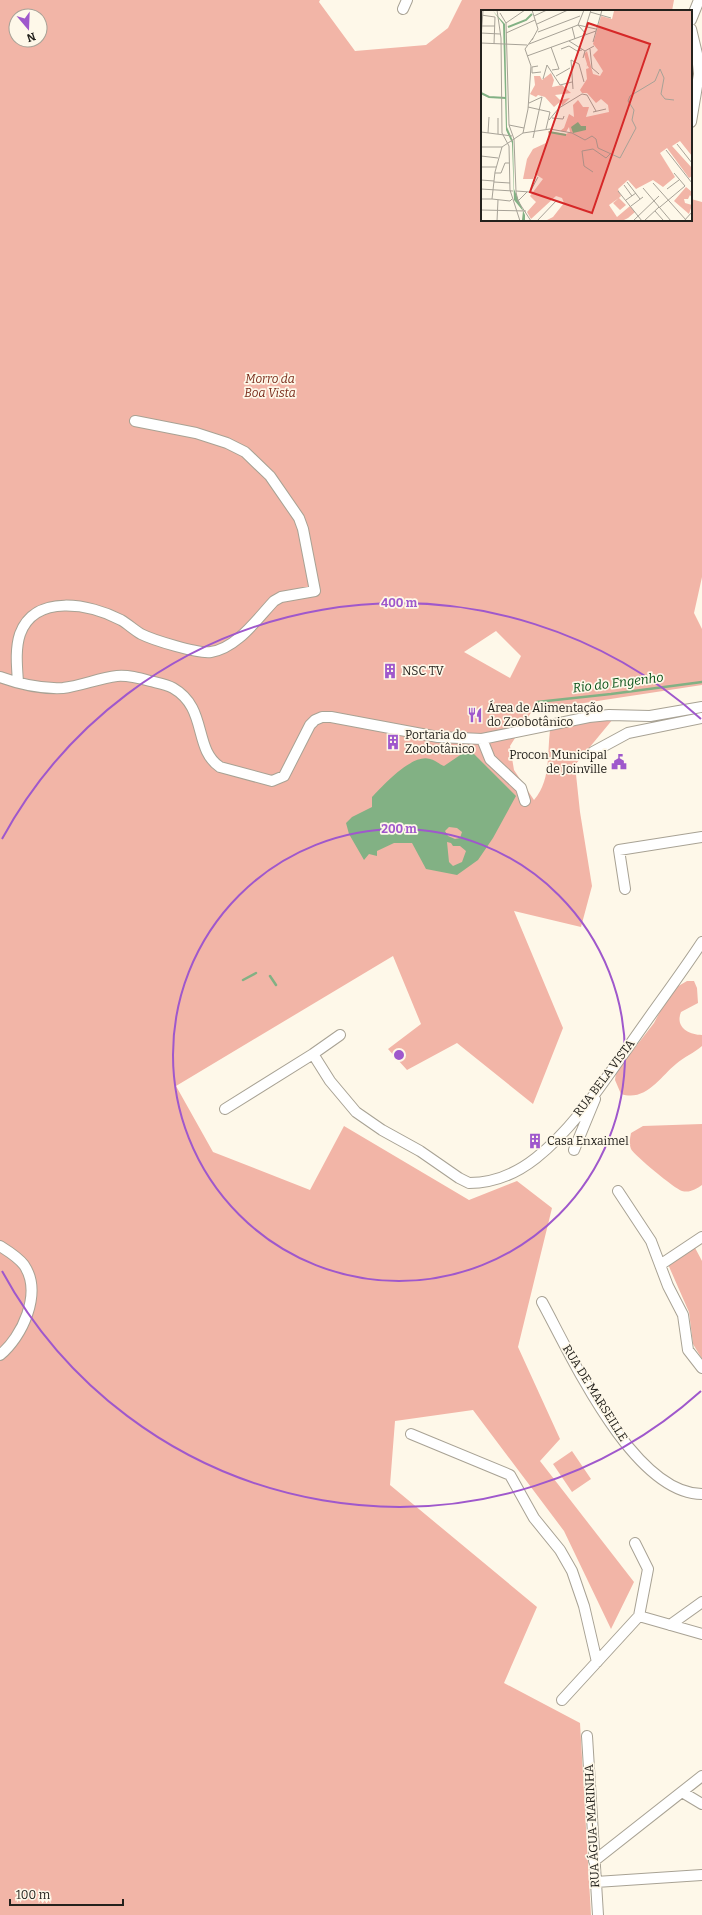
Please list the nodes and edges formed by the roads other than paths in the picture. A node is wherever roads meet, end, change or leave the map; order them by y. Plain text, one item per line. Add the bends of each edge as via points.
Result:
1 (699, 0) edge
2 (692, 16) edge
3 (692, 33) edge
4 (692, 116) edge
5 (135, 422) dead end
6 (0, 677) edge
7 (18, 682) junction
8 (702, 707) edge
9 (682, 711) junction
10 (666, 714) junction
11 (702, 718) edge
12 (676, 724) junction
13 (482, 739) junction
14 (593, 752) dead end
15 (525, 801) dead end
16 (702, 837) edge
17 (625, 889) dead end
18 (702, 942) edge
19 (340, 1035) dead end
20 (313, 1054) junction
21 (599, 1088) junction
22 (224, 1109) dead end
23 (574, 1150) dead end
24 (618, 1190) dead end
25 (702, 1237) edge
26 (0, 1246) edge
27 (660, 1265) junction
28 (542, 1302) dead end
29 (0, 1355) edge
30 (702, 1368) edge
31 (411, 1434) dead end
32 (702, 1494) edge
33 (635, 1543) dead end
34 (702, 1602) edge
35 (639, 1616) junction
36 (670, 1625) junction
37 (702, 1634) edge
38 (597, 1662) junction
39 (562, 1700) dead end
40 (587, 1736) dead end
41 (702, 1776) edge
42 (682, 1792) junction
43 (702, 1804) edge
44 (594, 1861) junction
45 (702, 1875) edge
46 (596, 1882) junction
47 (598, 1915) edge

1 - 2 street
3 - 4 street via 699,74
5 - 7 street via 196,433 245,452 270,476 299,518 315,591 278,599 236,640 210,652 196,651 141,634 121,620 101,612 72,606 48,607 36,612 20,634 17,647
6 - 7 street
7 - 13 street via 63,688 129,676 171,687 180,692 192,706 207,752 214,763 220,767 272,781 284,776 310,724 322,717 355,720 438,737
8 - 9 street
9 - 10 street
9 - 12 street
10 - 12 street
10 - 13 street via 589,716
11 - 12 street
12 - 14 street via 628,734
13 - 15 street via 490,759 521,788
16 - 17 street via 619,850
18 - 21 street, RUA BELA VISTA
19 - 20 street
20 - 21 street, RUA BELA VISTA via 343,1098 362,1116 470,1183 500,1179 535,1159 563,1134
20 - 22 street
21 - 23 street
24 - 27 street via 646,1232
25 - 27 street
26 - 29 street via 24,1265 29,1275 31,1294 25,1322 10,1346
27 - 30 street via 683,1315 688,1350
28 - 32 street, RUA DE MARSEILLE via 587,1384 629,1448 651,1472 668,1484 687,1493
31 - 38 street via 510,1475 534,1518 560,1550 572,1571 584,1606
33 - 35 street via 648,1569
34 - 36 street
35 - 36 street
35 - 38 street
36 - 37 street
38 - 39 street
40 - 44 street, RUA ÁGUA-MARINHA
41 - 42 street
42 - 43 street
42 - 44 street
44 - 46 street, RUA ÁGUA-MARINHA
45 - 46 street
46 - 47 street, RUA ÁGUA-MARINHA

